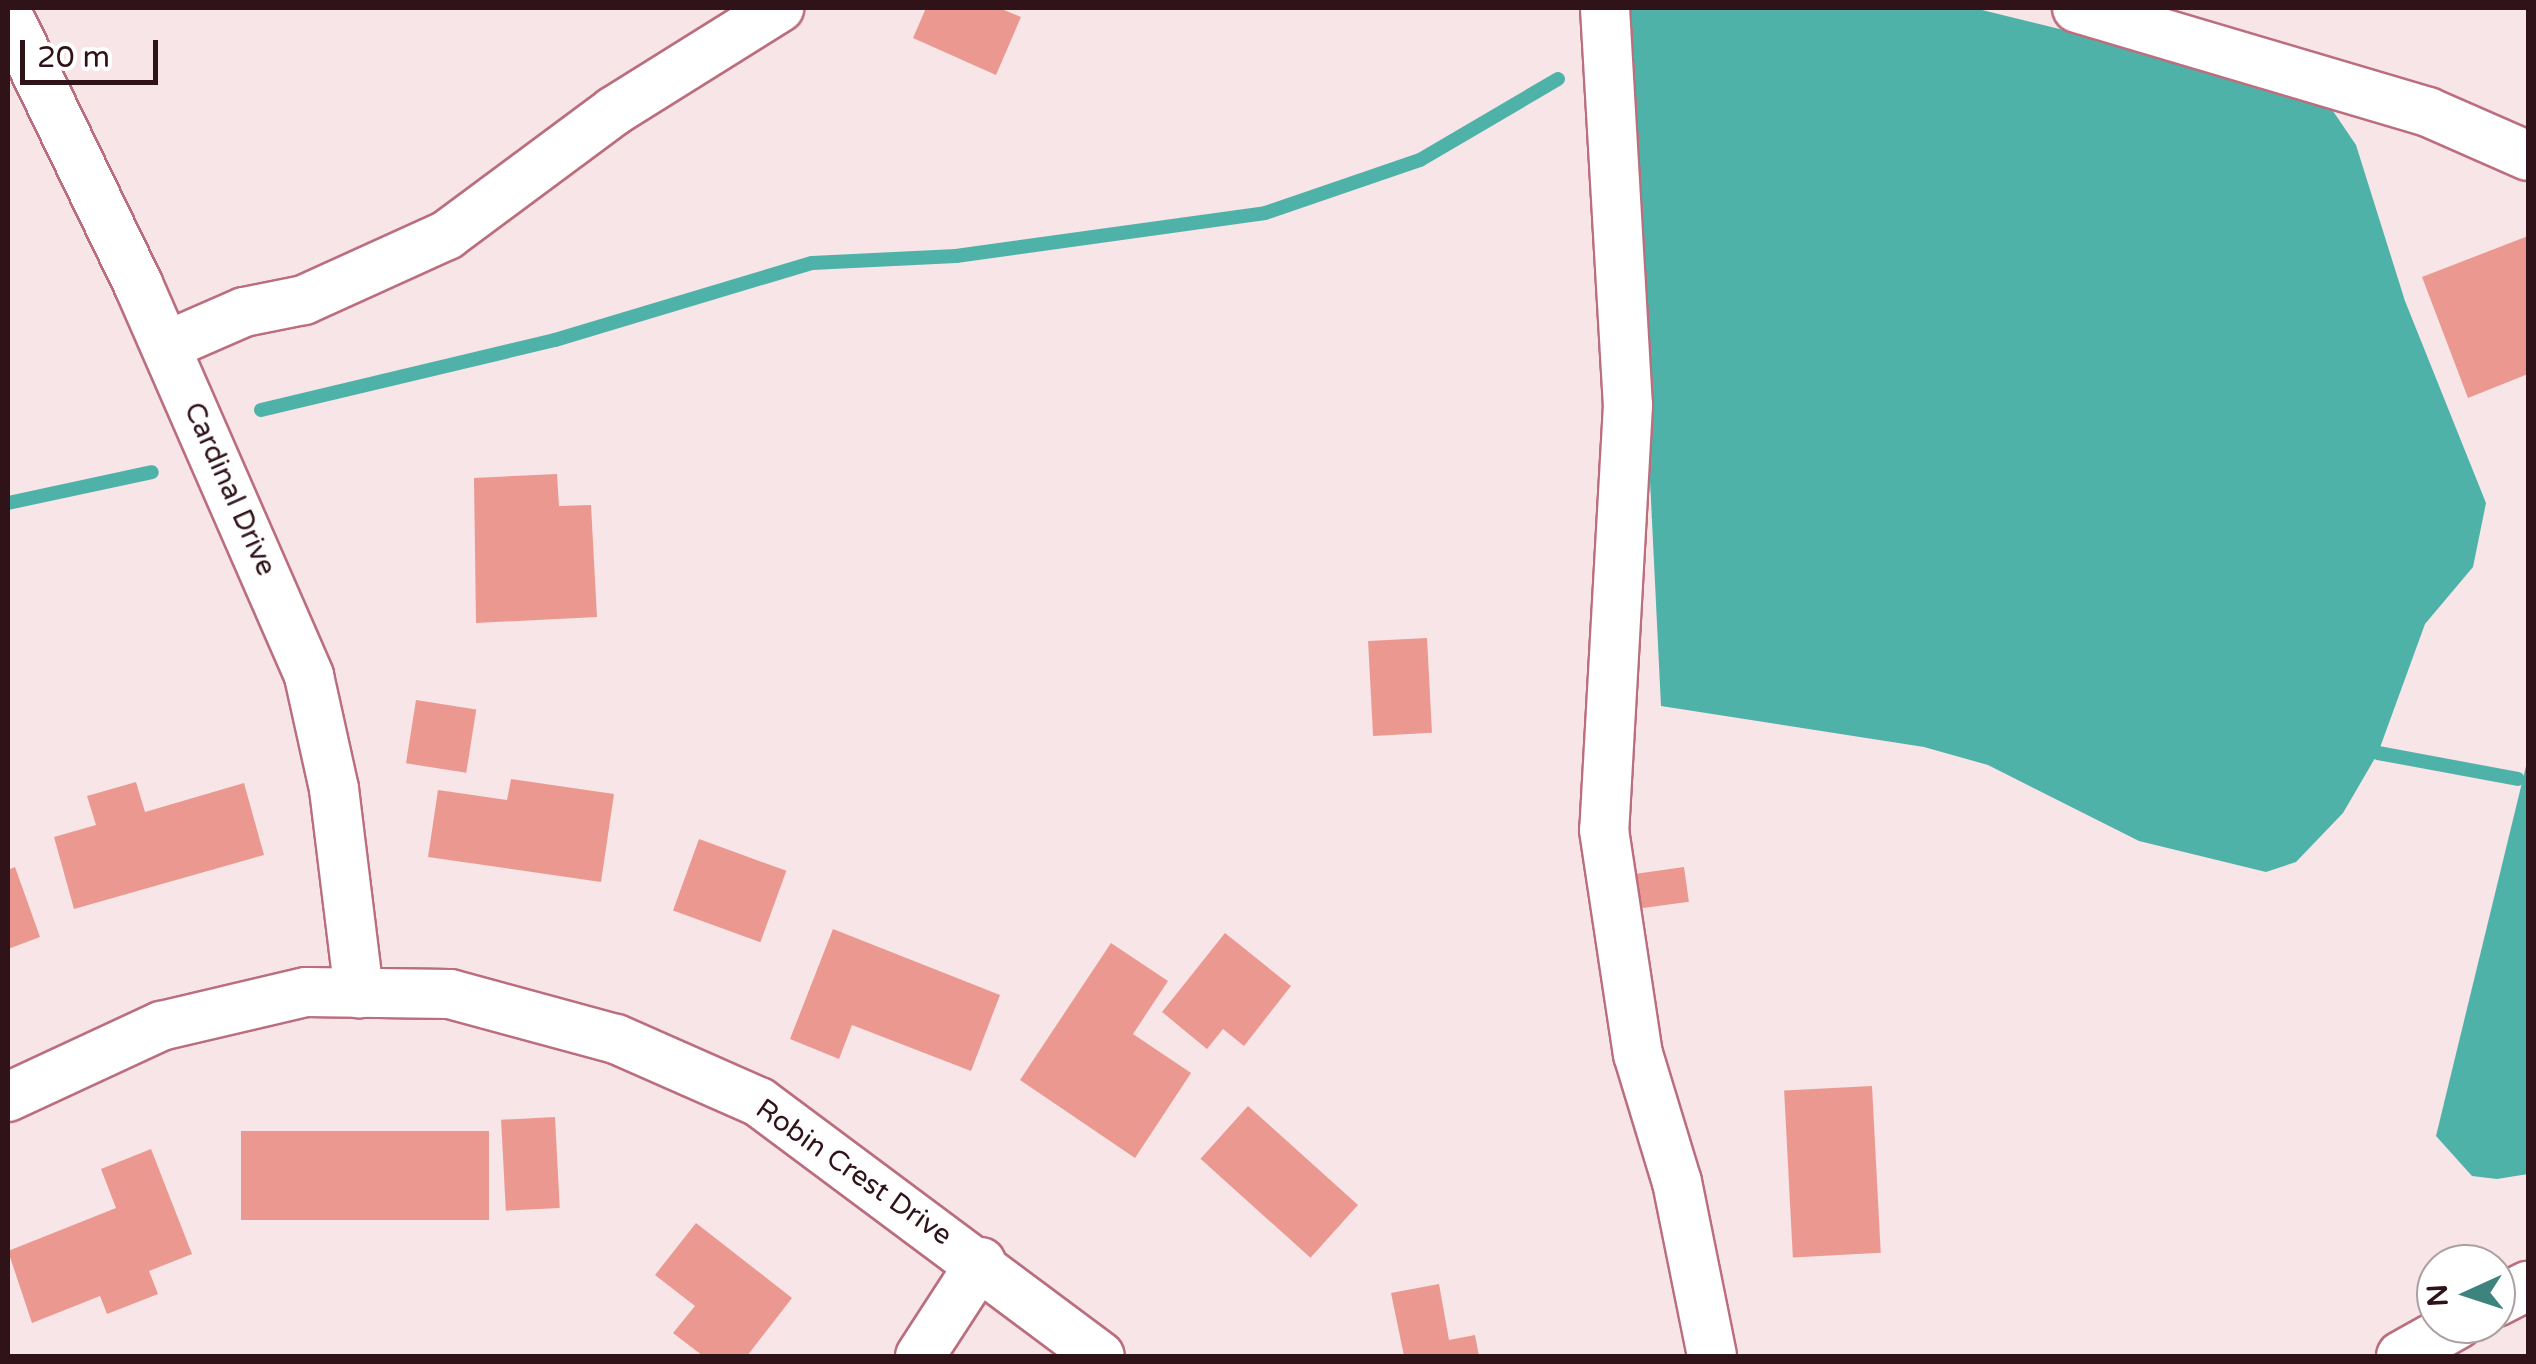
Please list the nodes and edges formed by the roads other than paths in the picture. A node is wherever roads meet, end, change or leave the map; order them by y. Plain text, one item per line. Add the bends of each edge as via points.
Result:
1 (779, 8) edge
2 (1605, 8) edge
3 (2077, 8) edge
4 (8, 15) edge
5 (2528, 156) edge
6 (166, 346) junction
7 (359, 993) junction
8 (8, 1097) edge
9 (981, 1262) junction
10 (920, 1356) edge
11 (1100, 1356) edge
12 (1712, 1356) edge

1 - 6 street via 614,111 447,235 304,300 244,312
2 - 12 street via 1628,405 1604,830 1638,1054 1677,1182
3 - 5 street via 2428,112
4 - 6 street, Cardinal Drive
6 - 7 street, Cardinal Drive via 310,676 334,789
7 - 8 street, Robin Crest Drive via 306,992 161,1026
7 - 9 street, Robin Crest Drive via 450,994 616,1039 759,1102
9 - 10 street
9 - 11 street, Robin Crest Drive

